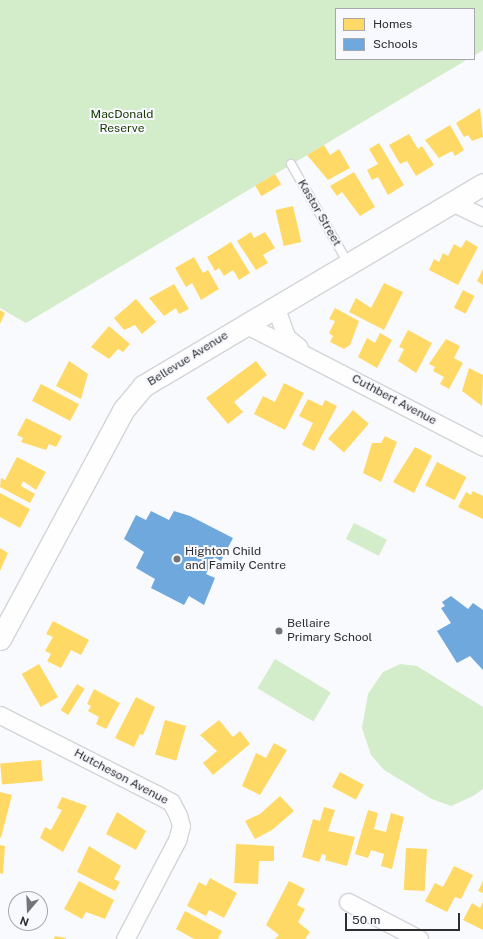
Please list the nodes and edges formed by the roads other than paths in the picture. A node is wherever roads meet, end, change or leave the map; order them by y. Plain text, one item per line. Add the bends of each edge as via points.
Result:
1 (291, 164) dead end
2 (483, 184) edge
3 (452, 202) junction
4 (483, 217) edge
5 (348, 263) junction
6 (274, 306) junction
7 (245, 324) junction
8 (306, 352) junction
9 (483, 447) edge
10 (0, 639) edge
11 (0, 715) edge
12 (348, 902) dead end
13 (125, 939) edge
14 (419, 939) edge

1 - 5 lane, Kastor Street
2 - 3 street, Bellevue Avenue
3 - 4 street
3 - 5 street, Bellevue Avenue
5 - 6 street, Bellevue Avenue
6 - 7 street, Bellevue Avenue
6 - 8 street, Cuthbert Avenue via 286,338
7 - 8 street, Cuthbert Avenue
7 - 10 street, Bellevue Avenue via 143,386 124,409
8 - 9 street, Cuthbert Avenue
11 - 13 street, Hutcheson Avenue via 171,802 181,826 177,840
12 - 14 street

